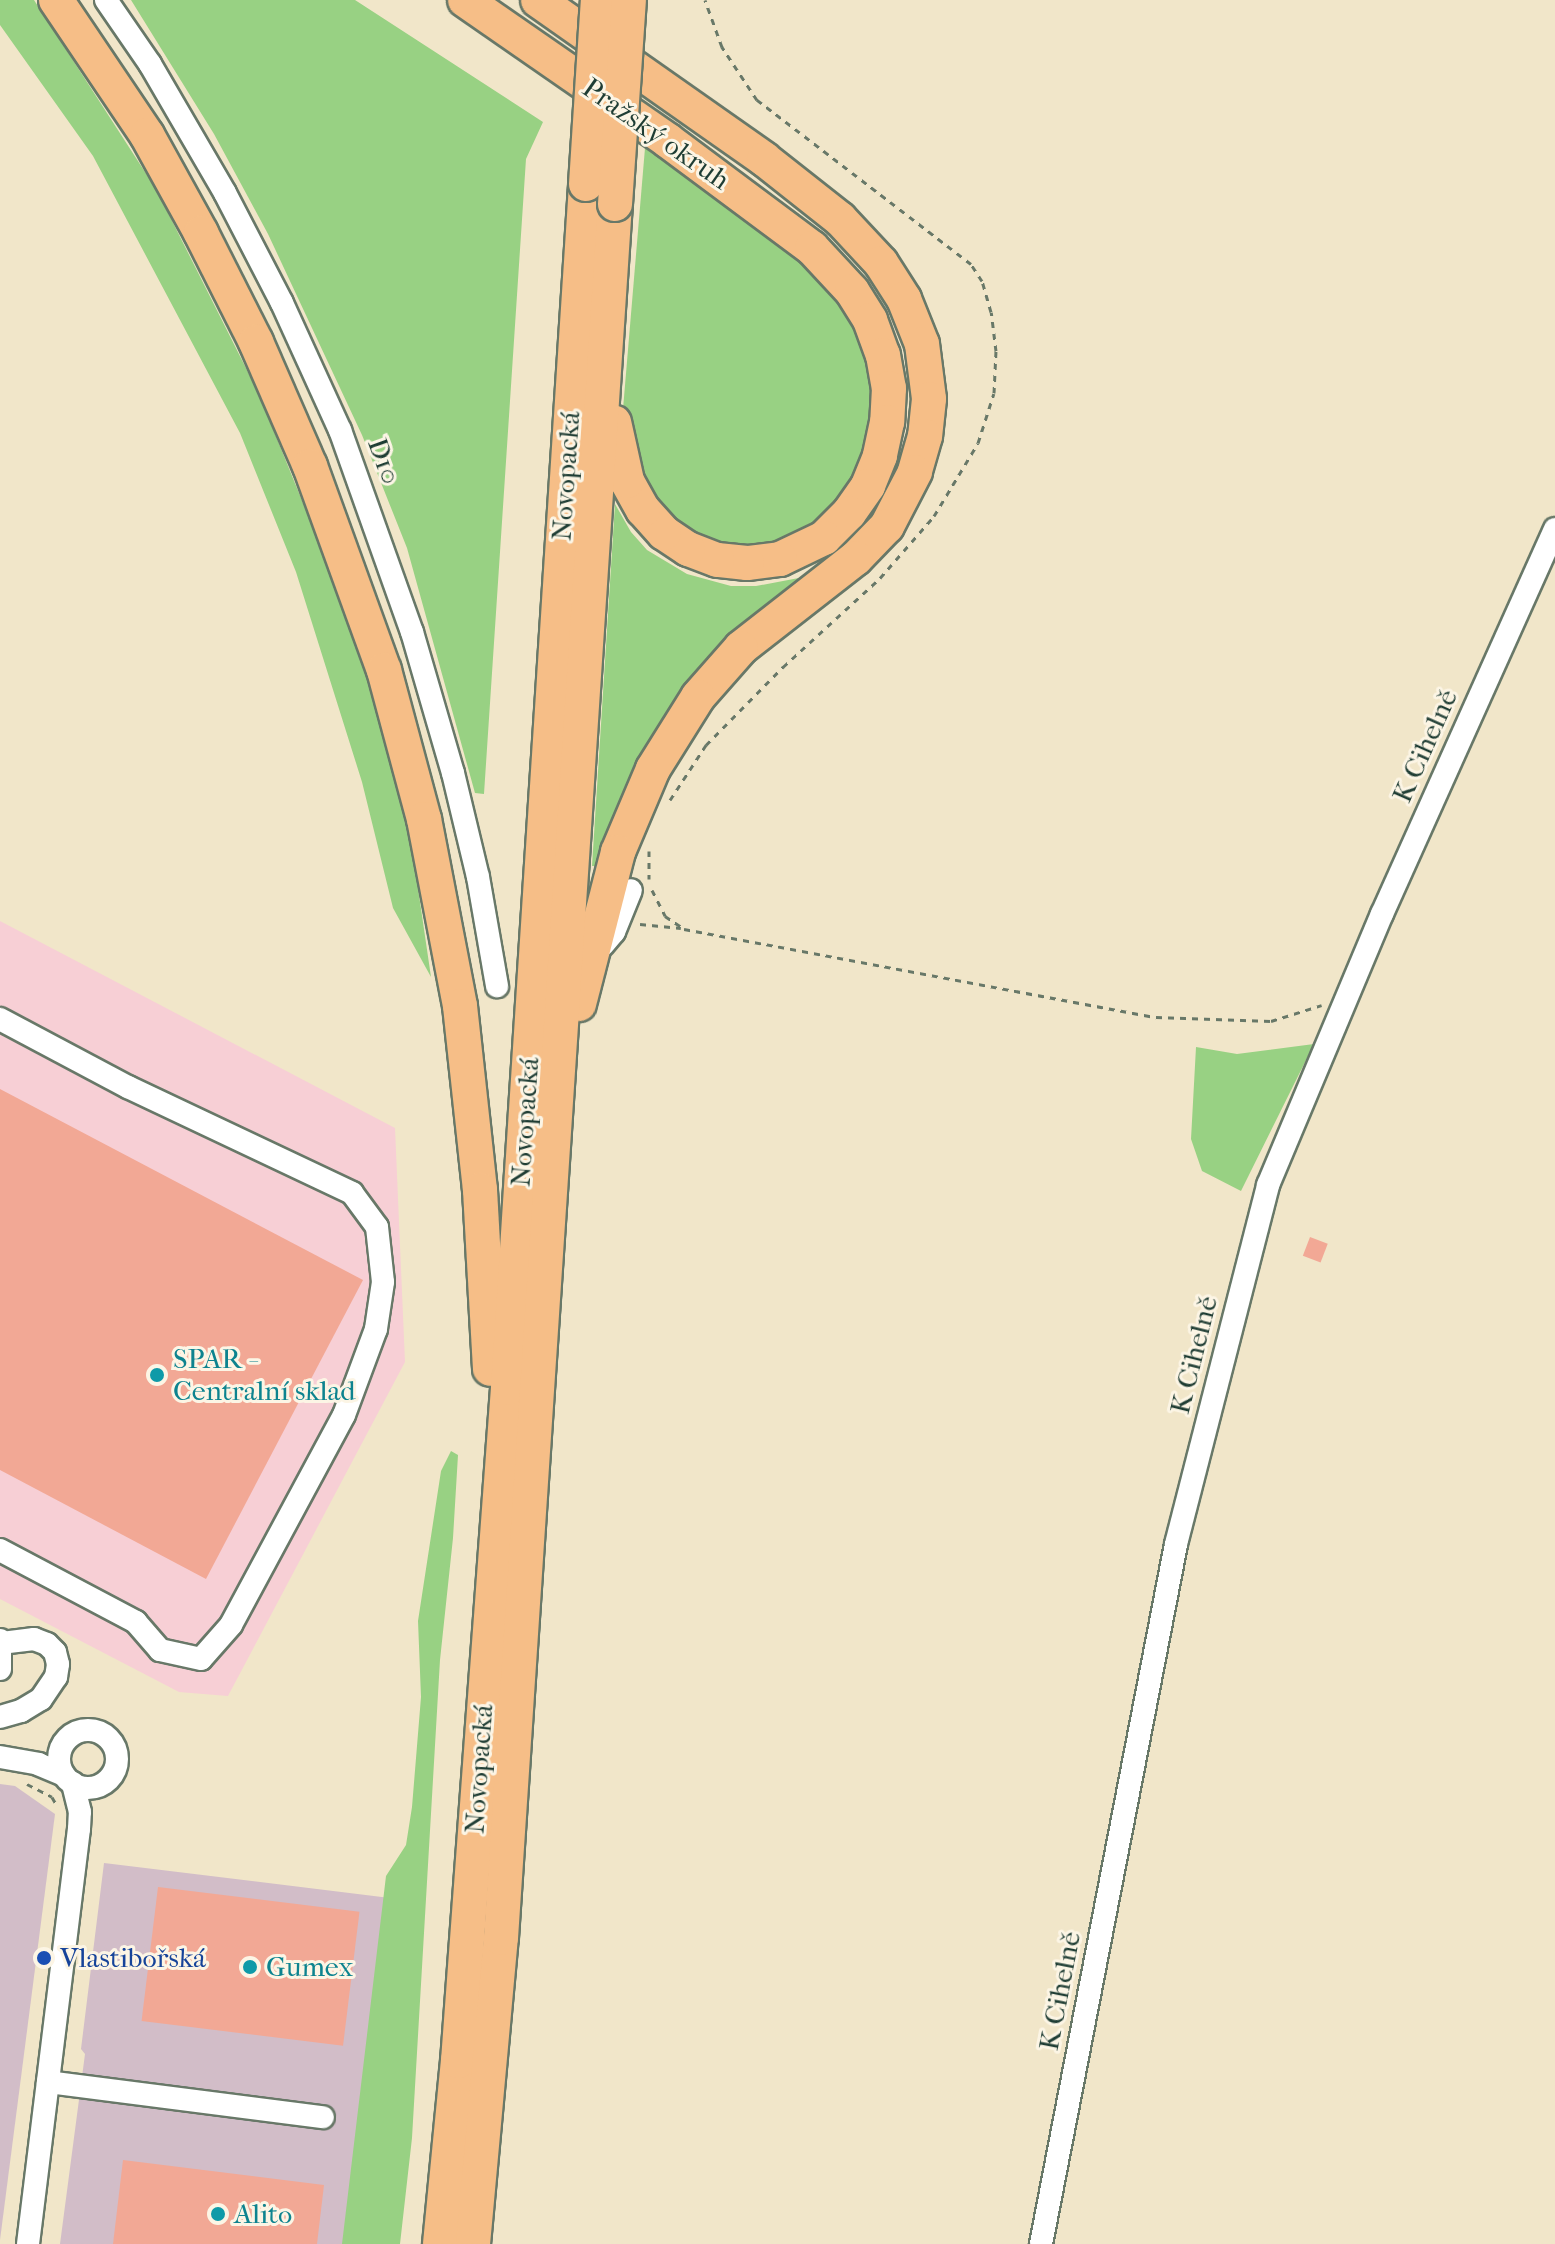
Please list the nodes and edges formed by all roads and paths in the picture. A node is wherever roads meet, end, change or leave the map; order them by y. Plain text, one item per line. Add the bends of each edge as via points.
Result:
1 (56, 0) edge
2 (106, 0) edge
3 (465, 0) edge
4 (538, 0) edge
5 (598, 0) edge
6 (629, 0) edge
7 (705, 0) edge
8 (606, 350) junction
9 (1555, 529) edge
10 (668, 804) dead end
11 (651, 842) dead end
12 (631, 890) dead end
13 (638, 924) dead end
14 (684, 929) junction
15 (588, 965) junction
16 (497, 986) dead end
17 (1348, 996) junction
18 (0, 1019) edge
19 (555, 1121) junction
20 (498, 1506) junction
21 (0, 1550) edge
22 (1, 1641) edge
23 (0, 1669) edge
24 (0, 1717) edge
25 (0, 1757) edge
26 (24, 1782) dead end
27 (63, 1814) dead end
28 (48, 2082) junction
29 (323, 2117) dead end
30 (28, 2244) edge
31 (440, 2244) edge
32 (473, 2244) edge
33 (1041, 2244) edge

1 - 20 highway via 147,135 256,342 310,466 384,670 424,819 470,1079
2 - 16 street, D10 via 225,193 340,430 412,632 453,773
3 - 8 highway, Pražský okruh via 761,208 840,276 870,320 889,388 885,441 868,486 843,520 810,547 780,559 717,560 688,549 653,522 622,468
4 - 15 highway, Pražský okruh via 840,219 894,282 919,335 929,408 915,472 898,508 872,543 741,648 678,727 635,807
5 - 20 highway, Novopacká, bridge
6 - 8 highway, Novopacká, bridge
7 - 10 path via 722,47 757,100 971,264 991,312 996,351 994,393 978,443 934,516 880,578 706,745
8 - 19 highway, Novopacká
9 - 17 street, K Cihelně
11 - 14 path via 647,867 653,894 665,916
12 - 15 street via 614,932
13 - 14 path
14 - 17 path via 1156,1017 1271,1021
15 - 19 highway, Pražský okruh
17 - 33 street, K Cihelně via 1268,1185 1176,1544
18 - 21 street via 128,1087 352,1193 377,1227 383,1282 376,1329 344,1415 231,1625 201,1659 160,1650 136,1622
19 - 32 highway, Novopacká via 503,1923
20 - 31 highway, Novopacká
22 - 23 street
22 - 24 street via 34,1639 47,1644 58,1664 41,1699
25 - 28 street via 38,1764 68,1779 80,1812
26 - 27 path via 52,1797
28 - 29 street
28 - 30 street

